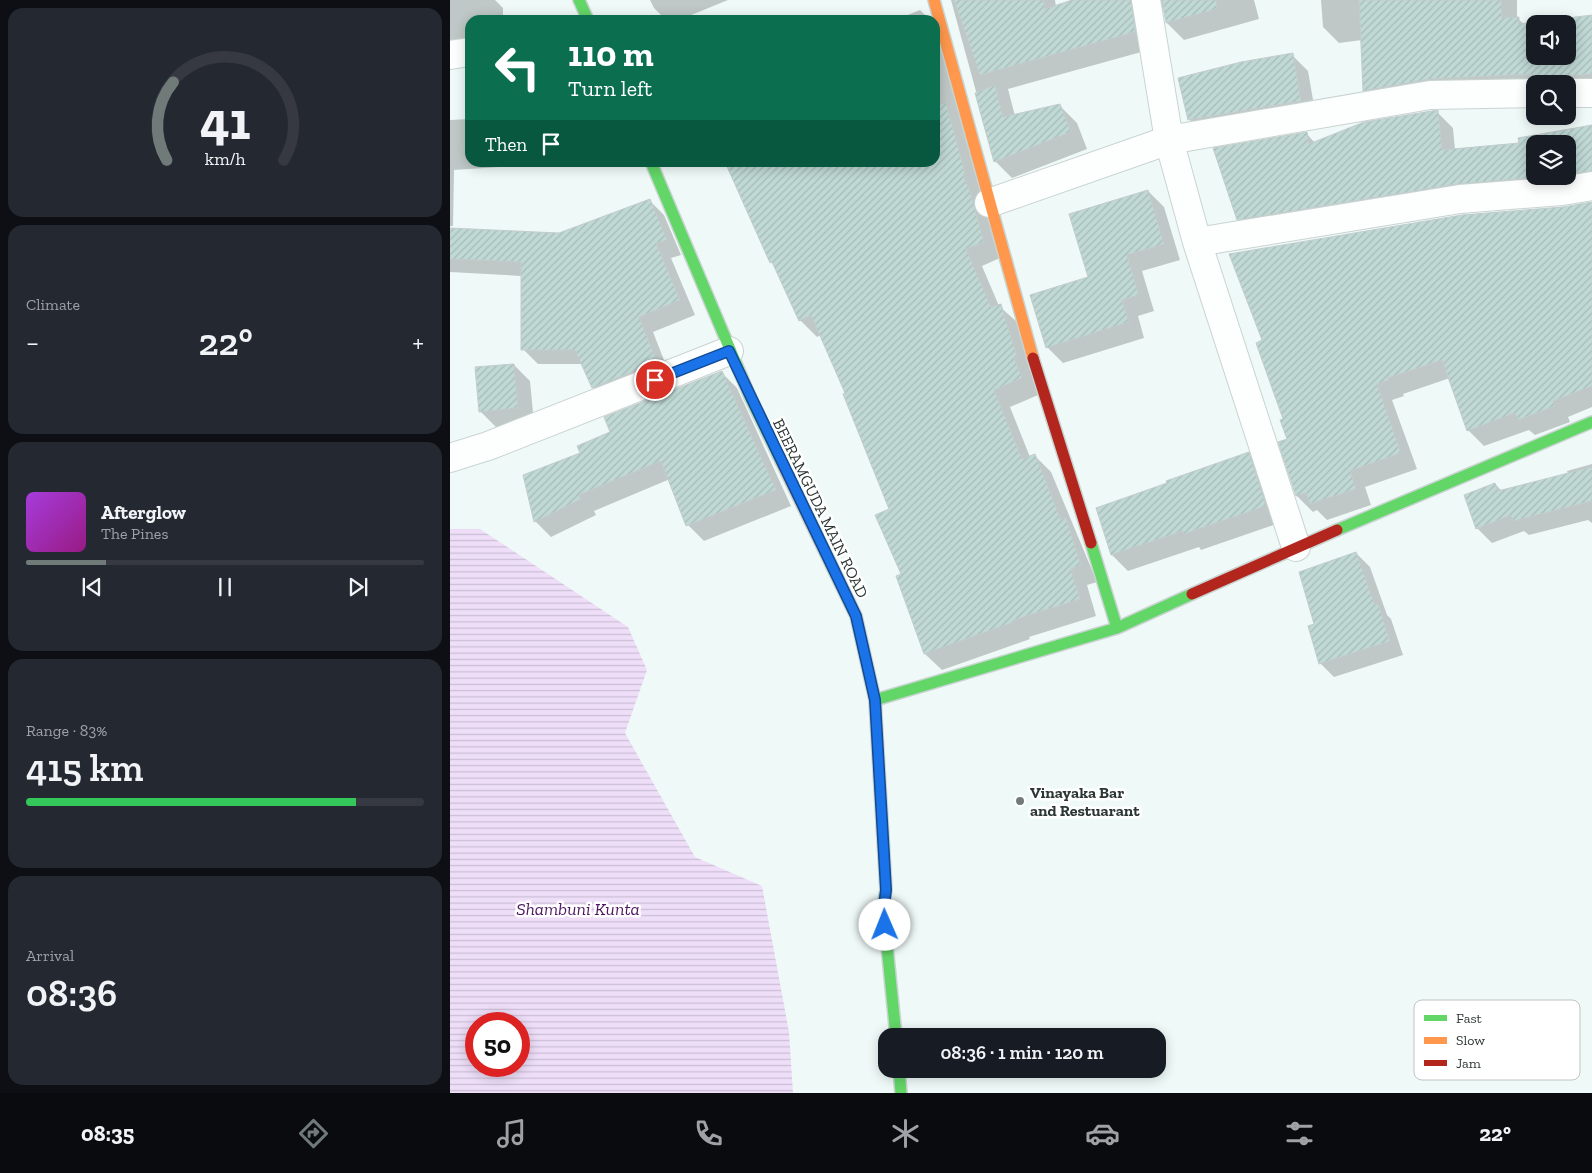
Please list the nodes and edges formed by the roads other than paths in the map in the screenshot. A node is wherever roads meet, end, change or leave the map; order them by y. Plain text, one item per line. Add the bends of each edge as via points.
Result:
1 (579, 0) edge
2 (934, 0) edge
3 (1146, 0) edge
4 (586, 15) edge
5 (938, 15) edge
6 (940, 22) edge
7 (465, 53) edge
8 (450, 55) edge
9 (1526, 93) edge
10 (1576, 93) edge
11 (1592, 93) edge
12 (1169, 140) junction
13 (652, 167) edge
14 (1592, 186) edge
15 (989, 203) junction
16 (1197, 242) junction
17 (729, 351) junction
18 (1592, 422) edge
19 (450, 458) edge
20 (1296, 547) junction
21 (1117, 628) junction
22 (875, 700) junction
23 (895, 1028) edge
24 (900, 1078) edge
25 (901, 1093) edge

1 - 4 street
2 - 5 street
3 - 12 street
6 - 15 street
7 - 8 street
9 - 12 street via 1430,95
10 - 11 street
12 - 15 street
12 - 16 street
13 - 17 street, BEERAMGUDA MAIN ROAD
14 - 16 street via 1460,199
15 - 21 street via 1020,316
16 - 20 street
17 - 19 street
17 - 22 street, BEERAMGUDA MAIN ROAD via 856,616
18 - 20 street
20 - 21 street
21 - 22 street
22 - 23 street, BEERAMGUDA MAIN ROAD via 886,890 884,906
24 - 25 street

